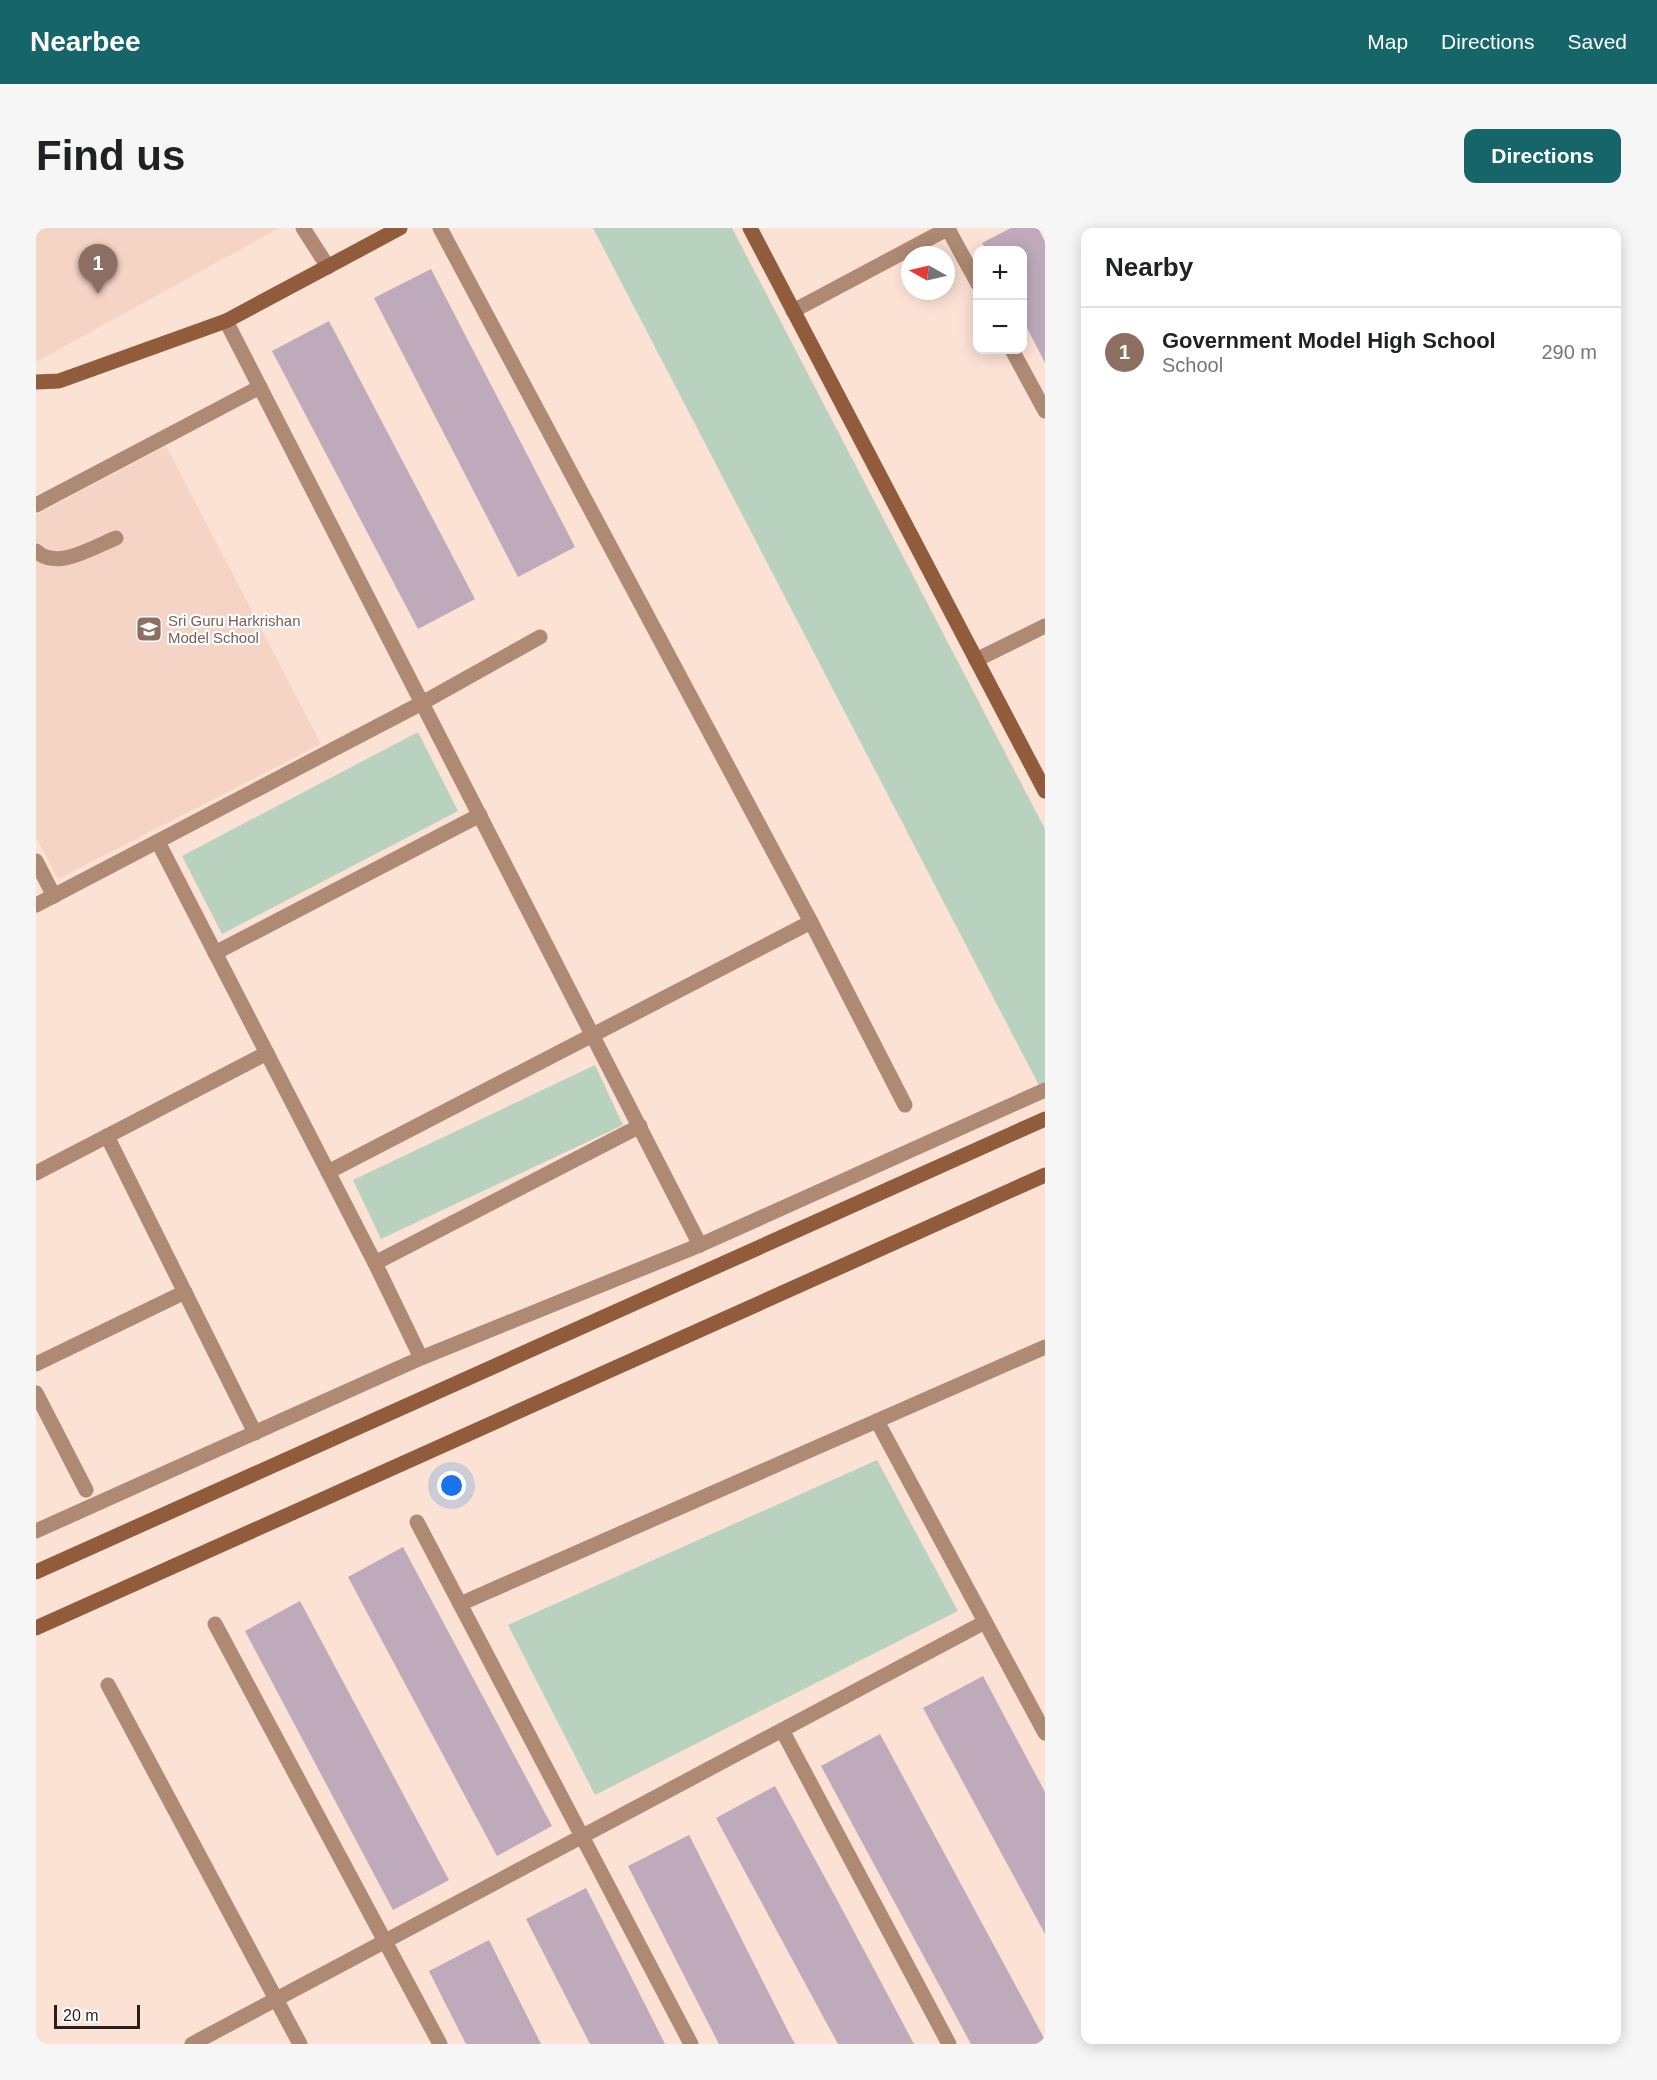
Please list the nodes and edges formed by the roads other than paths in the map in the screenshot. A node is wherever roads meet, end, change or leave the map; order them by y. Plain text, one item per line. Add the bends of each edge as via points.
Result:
1 (303, 228) edge
2 (400, 228) edge
3 (440, 228) edge
4 (750, 228) edge
5 (949, 228) edge
6 (328, 267) junction
7 (973, 274) edge
8 (793, 311) junction
9 (226, 321) junction
10 (1014, 354) edge
11 (36, 382) edge
12 (260, 387) junction
13 (1045, 411) edge
14 (36, 505) edge
15 (116, 538) dead end
16 (36, 551) edge
17 (1045, 626) edge
18 (540, 637) dead end
19 (976, 660) junction
20 (422, 703) junction
21 (1045, 791) edge
22 (480, 815) junction
23 (158, 842) junction
24 (36, 861) edge
25 (54, 896) junction
26 (36, 905) edge
27 (811, 922) junction
28 (215, 953) junction
29 (593, 1034) junction
30 (267, 1053) junction
31 (1045, 1090) edge
32 (905, 1106) dead end
33 (1045, 1119) edge
34 (640, 1126) junction
35 (107, 1136) junction
36 (328, 1172) junction
37 (36, 1173) edge
38 (1045, 1175) edge
39 (700, 1245) junction
40 (375, 1263) junction
41 (185, 1292) junction
42 (1045, 1347) edge
43 (421, 1358) junction
44 (36, 1364) edge
45 (36, 1393) edge
46 (877, 1421) junction
47 (255, 1433) junction
48 (86, 1490) dead end
49 (417, 1522) dead end
50 (36, 1531) edge
51 (36, 1572) edge
52 (460, 1604) junction
53 (985, 1622) junction
54 (215, 1624) dead end
55 (36, 1628) edge
56 (108, 1685) dead end
57 (782, 1730) junction
58 (1045, 1733) edge
59 (582, 1836) junction
60 (385, 1941) junction
61 (276, 1999) junction
62 (192, 2044) edge
63 (300, 2044) edge
64 (440, 2044) edge
65 (691, 2044) edge
66 (949, 2044) edge

1 - 6 street
2 - 6 main road
3 - 27 street
4 - 8 main road
5 - 7 street
5 - 8 street
6 - 9 main road
8 - 19 main road
9 - 11 main road via 59,381
9 - 12 street
10 - 13 street
12 - 14 street
12 - 20 street
15 - 16 street via 59,559 47,559
17 - 19 street
18 - 20 street
19 - 21 main road
20 - 22 street
20 - 23 street
22 - 28 street
22 - 29 street
23 - 25 street
23 - 28 street
24 - 25 street
25 - 26 street
27 - 29 street
27 - 32 street
28 - 30 street
29 - 34 street
29 - 36 street
30 - 35 street
30 - 36 street
31 - 39 street
33 - 51 main road
34 - 39 street
34 - 40 street
35 - 37 street
35 - 41 street
36 - 40 street
38 - 55 main road
39 - 43 street
40 - 43 street
41 - 44 street
41 - 47 street
42 - 46 street
43 - 47 street
45 - 48 street
46 - 52 street
46 - 53 street
47 - 50 street
49 - 52 street
52 - 59 street
53 - 57 street
53 - 58 street
54 - 60 street
56 - 61 street
57 - 59 street
57 - 66 street
59 - 60 street
59 - 65 street
60 - 61 street
60 - 64 street
61 - 62 street
61 - 63 street

